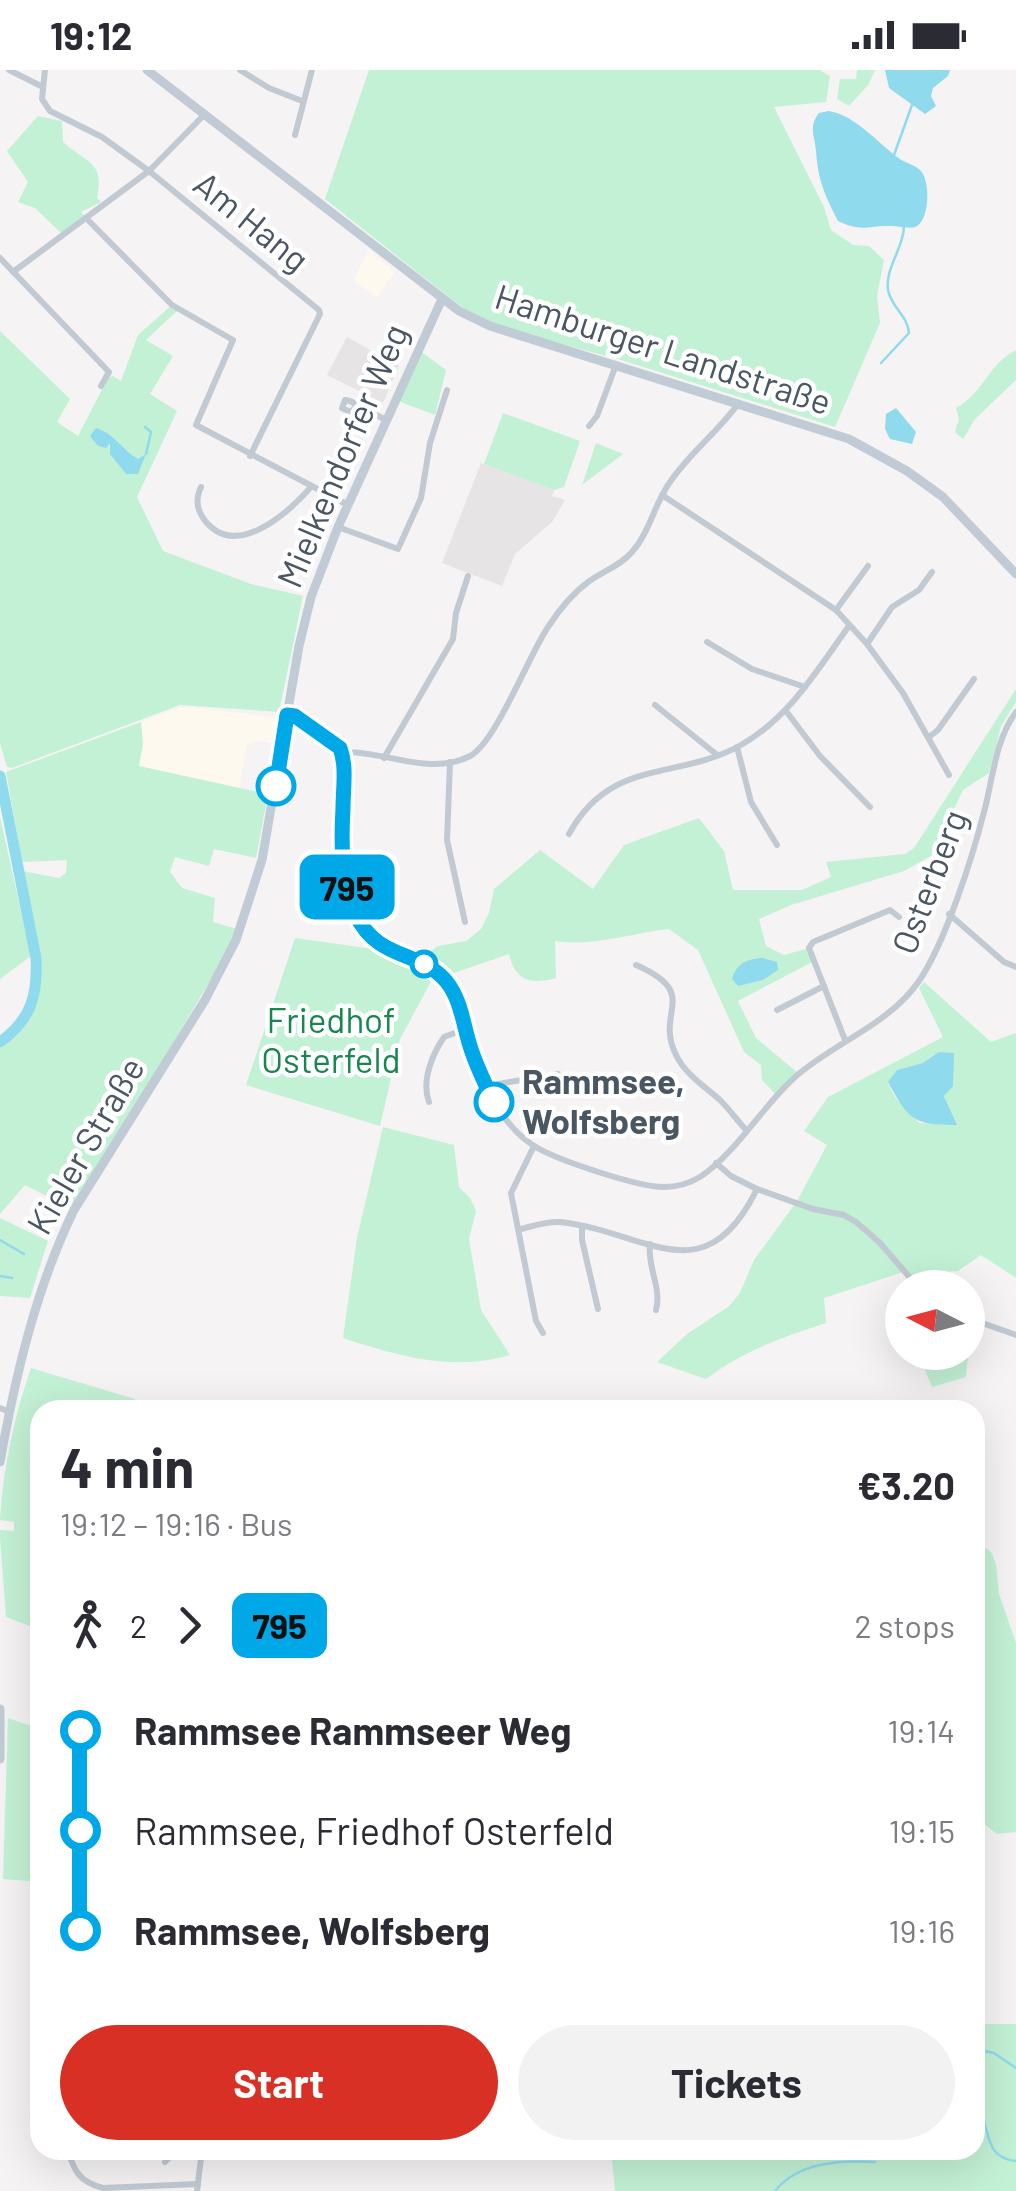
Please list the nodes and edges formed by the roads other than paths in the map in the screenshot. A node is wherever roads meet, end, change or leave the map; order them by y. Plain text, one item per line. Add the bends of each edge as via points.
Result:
1 (9, 70) edge
2 (45, 70) edge
3 (147, 70) edge
4 (240, 70) edge
5 (312, 70) edge
6 (41, 86) junction
7 (302, 100) junction
8 (204, 115) junction
9 (295, 135) dead end
10 (149, 171) junction
11 (86, 218) junction
12 (1, 261) edge
13 (14, 272) junction
14 (442, 299) junction
15 (616, 364) junction
16 (101, 386) dead end
17 (448, 390) dead end
18 (738, 404) junction
19 (356, 407) dead end
20 (386, 420) junction
21 (588, 426) dead end
22 (250, 456) junction
23 (201, 487) dead end
24 (311, 487) junction
25 (662, 495) junction
26 (348, 505) junction
27 (338, 527) junction
28 (868, 566) dead end
29 (932, 572) dead end
30 (1016, 574) edge
31 (468, 576) dead end
32 (836, 610) junction
33 (849, 626) junction
34 (706, 642) dead end
35 (867, 644) junction
36 (974, 679) dead end
37 (805, 687) junction
38 (655, 705) dead end
39 (786, 712) junction
40 (1016, 712) edge
41 (287, 715) junction
42 (929, 737) junction
43 (737, 747) junction
44 (342, 752) junction
45 (716, 754) junction
46 (384, 758) junction
47 (450, 762) junction
48 (949, 775) dead end
49 (870, 807) dead end
50 (569, 834) dead end
51 (777, 845) dead end
52 (950, 914) junction
53 (899, 917) dead end
54 (465, 922) dead end
55 (240, 930) joint
56 (636, 965) dead end
57 (1016, 967) edge
58 (824, 986) junction
59 (777, 1010) dead end
60 (466, 1030) junction
61 (845, 1040) junction
62 (558, 1074) dead end
63 (486, 1086) junction
64 (428, 1102) dead end
65 (746, 1130) junction
66 (534, 1146) junction
67 (716, 1163) junction
68 (758, 1189) junction
69 (582, 1228) junction
70 (521, 1229) junction
71 (650, 1244) junction
72 (904, 1270) edge
73 (598, 1309) dead end
74 (656, 1310) dead end
75 (985, 1324) edge
76 (543, 1333) dead end
77 (1016, 1335) edge
78 (5, 1410) edge
79 (0, 1462) edge
80 (0, 1709) edge
81 (0, 1759) edge
82 (72, 2160) edge
83 (201, 2160) edge
84 (197, 2188) edge

1 - 6 street
2 - 6 street
3 - 8 street, Hamburger Landstraße
4 - 7 street
5 - 7 street
6 - 10 street, Am Hang via 50,110
7 - 9 street
8 - 10 street
8 - 14 street, Hamburger Landstraße
10 - 11 street
10 - 22 street, Am Hang via 319,310
11 - 13 street
11 - 22 street via 172,305 230,336 233,346 195,422
12 - 13 street
13 - 16 street via 109,372
14 - 15 street, Hamburger Landstraße via 490,326
14 - 20 street, Mielkendorfer Weg
15 - 18 street, Hamburger Landstraße
15 - 21 street
17 - 27 street via 430,443 422,498 398,549
18 - 25 street
18 - 30 street, Hamburger Landstraße via 849,439 907,470 961,513
19 - 20 street
20 - 26 street, Mielkendorfer Weg
22 - 24 street
23 - 24 street via 197,504 205,520 237,536 265,526
24 - 26 street
25 - 32 street
25 - 47 street via 636,547 555,616 485,744
26 - 27 street, Mielkendorfer Weg
27 - 41 street, Mielkendorfer Weg via 304,622
28 - 32 street
29 - 35 street via 892,607
31 - 46 street via 453,639
32 - 33 street
33 - 35 street
33 - 37 street
34 - 37 street via 752,669
35 - 42 street
36 - 42 street
37 - 39 street
38 - 45 street
39 - 43 street
39 - 49 street
40 - 52 street, Osterberg via 1002,736
41 - 44 street
41 - 55 street, Mielkendorfer Weg via 262,860
42 - 48 street
43 - 45 street
43 - 51 street via 751,802
44 - 46 street
44 - 60 street via 343,844 356,914 385,948 441,976
45 - 50 street via 616,784 579,815
46 - 47 street
47 - 54 street via 447,840
52 - 57 street
52 - 61 street, Osterberg via 930,964 909,994
53 - 58 street via 890,910 812,942
55 - 78 street, Kieler Straße via 74,1210
56 - 65 street via 659,975 671,991 670,1032 686,1071
58 - 59 street
58 - 61 street
60 - 63 street
60 - 64 street via 444,1036 432,1057
61 - 65 street, Osterberg via 796,1076
62 - 63 street
63 - 66 street via 509,1124
65 - 67 street, Osterberg
66 - 67 street via 657,1187 690,1181
66 - 70 street via 512,1193
67 - 68 street
68 - 71 street via 736,1227 718,1242 681,1249
68 - 72 street via 844,1215
69 - 70 street via 556,1222
69 - 71 street
69 - 73 street
70 - 76 street
71 - 74 street
75 - 77 street
78 - 79 street, Kieler Straße
80 - 81 street
82 - 84 street via 77,2175 102,2188
83 - 84 street

